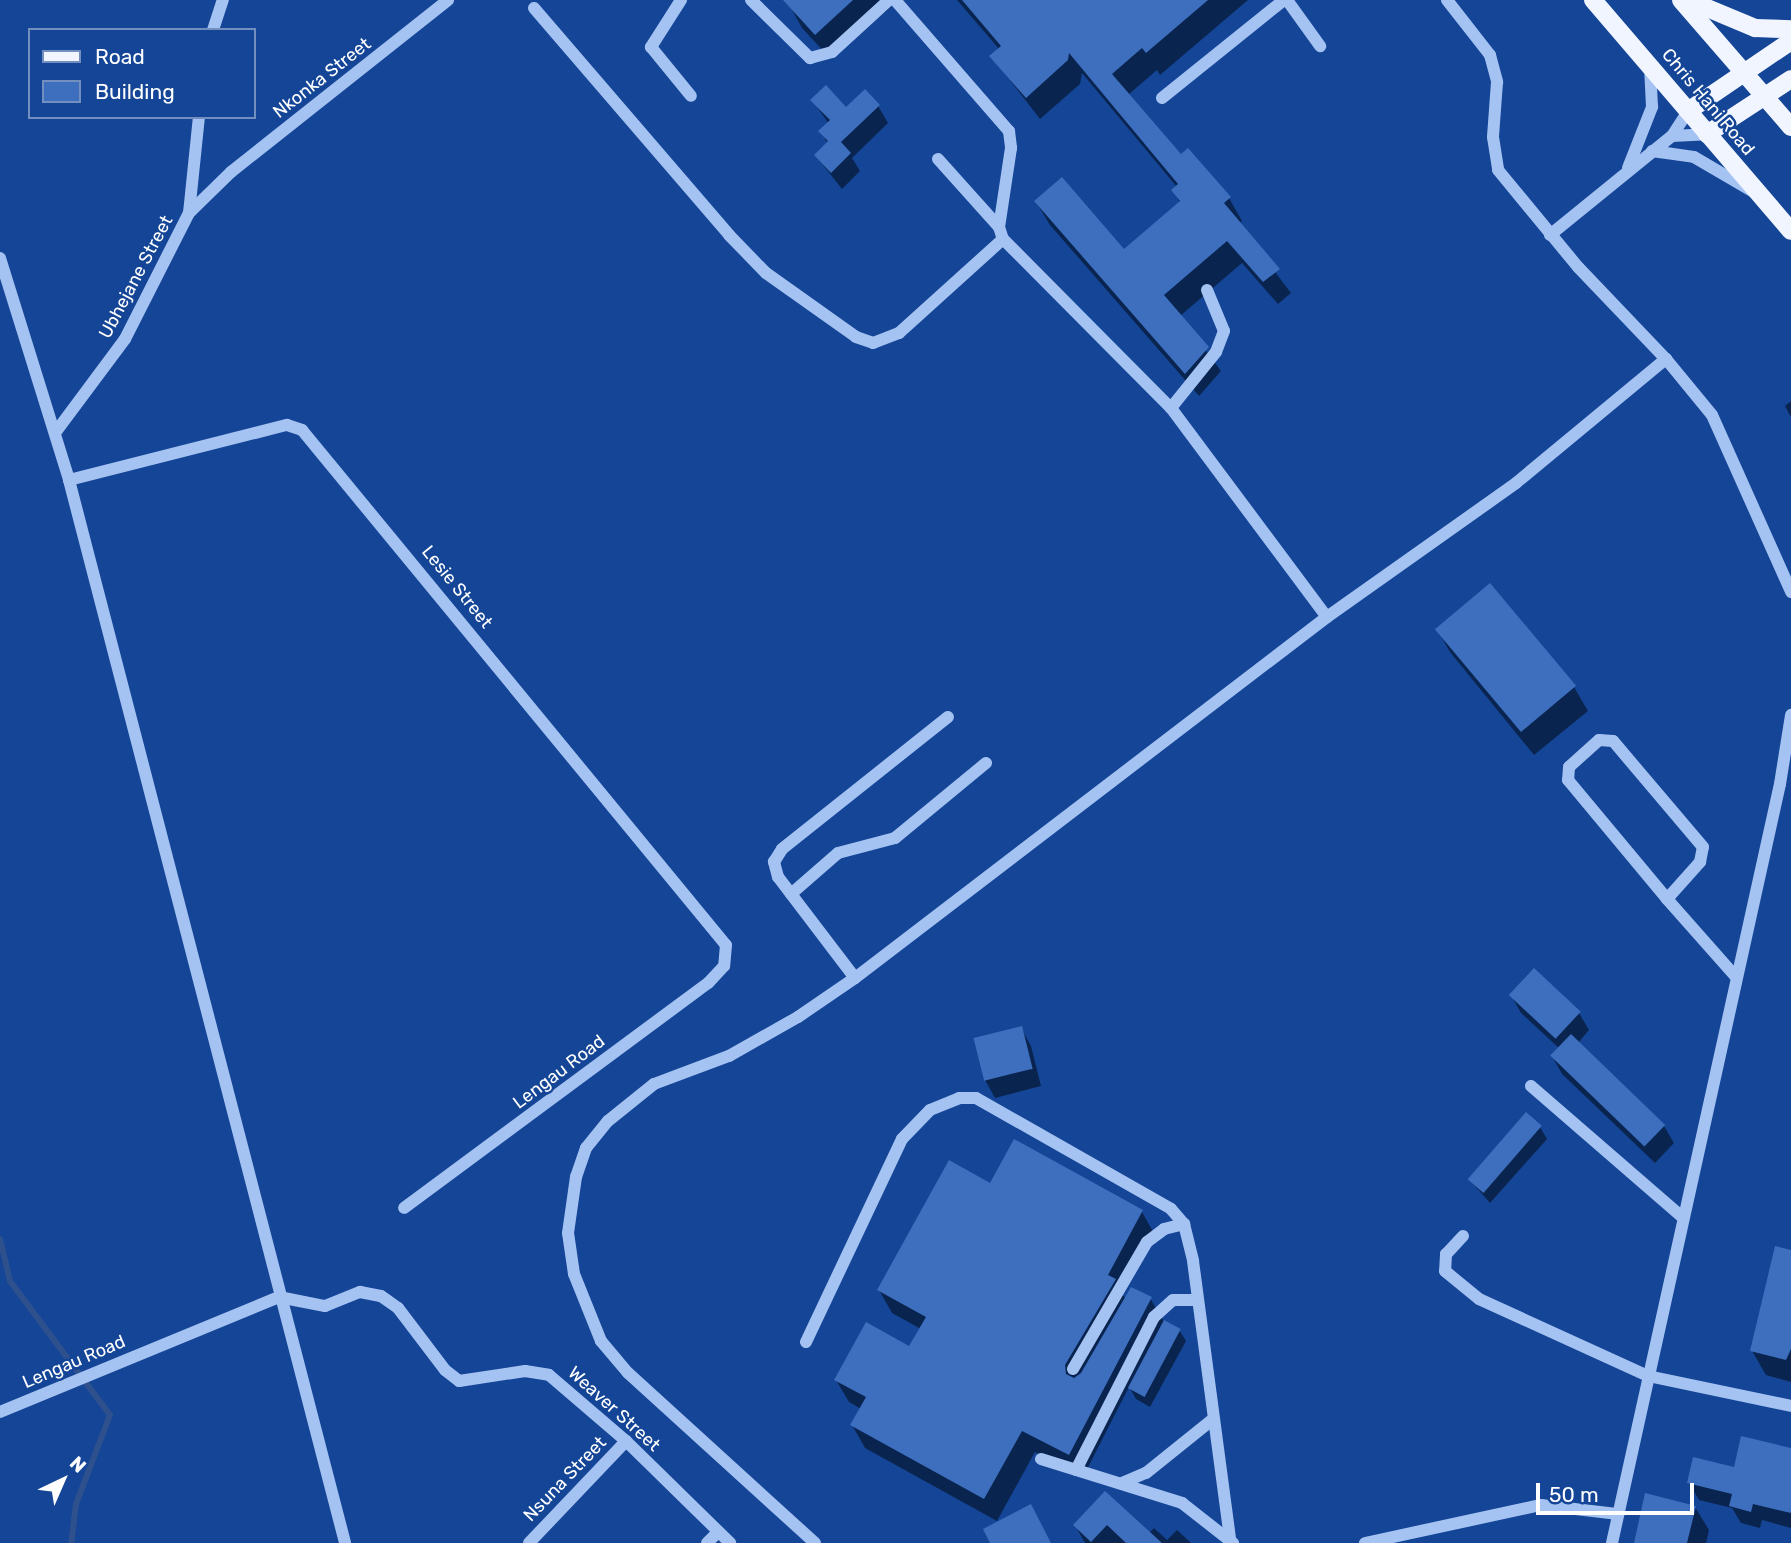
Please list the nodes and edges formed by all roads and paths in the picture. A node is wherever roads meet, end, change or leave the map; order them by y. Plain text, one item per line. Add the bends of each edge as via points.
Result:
1 (223, 0) edge
2 (448, 0) edge
3 (681, 0) edge
4 (751, 0) edge
5 (889, 0) edge
6 (895, 0) edge
7 (1285, 0) edge
8 (1447, 0) edge
9 (1593, 0) edge
10 (1681, 0) edge
11 (1688, 0) edge
12 (534, 8) dead end
13 (213, 28) edge
14 (1791, 29) edge
15 (1791, 41) edge
16 (1320, 46) dead end
17 (1650, 66) junction
18 (1742, 71) junction
19 (1791, 79) edge
20 (1764, 94) junction
21 (691, 96) dead end
22 (1162, 98) dead end
23 (1688, 111) junction
24 (199, 119) edge
25 (1791, 127) edge
26 (1707, 134) junction
27 (1672, 136) junction
28 (1652, 151) junction
29 (938, 159) dead end
30 (1627, 171) junction
31 (1764, 199) junction
32 (189, 213) junction
33 (1791, 231) edge
34 (1001, 233) junction
35 (1550, 234) junction
36 (0, 258) edge
37 (1207, 290) dead end
38 (1666, 359) junction
39 (1171, 408) junction
40 (55, 433) junction
41 (69, 480) junction
42 (1791, 592) edge
43 (1327, 617) junction
44 (1791, 715) edge
45 (948, 717) dead end
46 (986, 763) dead end
47 (1786, 785) edge
48 (791, 894) junction
49 (1667, 899) junction
50 (727, 958) joint
51 (1736, 977) junction
52 (855, 978) junction
53 (1531, 1086) dead end
54 (404, 1208) dead end
55 (1682, 1217) junction
56 (1184, 1224) junction
57 (1463, 1237) dead end
58 (279, 1297) junction
59 (1197, 1300) junction
60 (806, 1342) dead end
61 (1073, 1369) dead end
62 (1648, 1376) junction
63 (1791, 1406) edge
64 (0, 1412) edge
65 (1212, 1420) junction
66 (626, 1441) junction
67 (1041, 1459) dead end
68 (1076, 1470) junction
69 (1122, 1483) junction
70 (1618, 1514) junction
71 (718, 1532) junction
72 (1232, 1542) edge
73 (345, 1543) edge
74 (529, 1543) edge
75 (707, 1543) edge
76 (730, 1543) edge
77 (815, 1543) edge
78 (1365, 1543) edge
79 (1612, 1543) edge

1 - 13 street
2 - 32 street, Nkonka Street via 231,172
3 - 21 street via 651,47
4 - 5 street via 802,54 817,58 838,48
6 - 34 street via 1009,131 1012,148
7 - 16 street
7 - 22 street
8 - 35 street via 1490,55 1497,82 1493,137 1498,170
9 - 17 main road, Chris Hani Road
10 - 18 main road
11 - 14 main road via 1755,28
12 - 34 street via 729,235 766,272 856,337 873,343 899,333
15 - 18 main road
17 - 23 main road, Chris Hani Road
17 - 30 street via 1652,107
18 - 20 main road
18 - 23 main road
19 - 20 main road
20 - 25 main road
20 - 26 main road
23 - 26 main road, Chris Hani Road
23 - 27 street
24 - 32 street, Ubhejane Street
26 - 27 street
26 - 31 main road, Chris Hani Road
27 - 28 street
28 - 30 street
28 - 31 street via 1707,163
29 - 34 street
30 - 35 street
31 - 33 main road, Chris Hani Road
32 - 40 street, Ubhejane Street via 125,339
34 - 39 street
35 - 38 street
36 - 40 street
37 - 39 street via 1224,331 1216,352
38 - 42 street via 1722,432
38 - 43 street via 1516,482
39 - 43 street
40 - 41 street
41 - 50 street, Lesie Street via 287,425 302,429 713,924 726,945
41 - 58 street
43 - 52 street
44 - 47 street
45 - 48 street via 782,849 774,862
46 - 48 street via 895,838 838,853
47 - 51 street
48 - 52 street
49 - 49 street via 1568,780 1569,767 1599,740 1613,741 1703,847 1700,862
49 - 51 street
50 - 54 street, Lengau Road via 708,983
51 - 55 street
52 - 77 street via 729,1056 645,1091 608,1121 586,1148 570,1205 568,1233 574,1274 601,1341 628,1373
53 - 55 street
55 - 62 street
56 - 59 street
56 - 60 street via 1171,1209 976,1098 946,1101 930,1110 902,1139
56 - 61 street via 1164,1229 1147,1242
57 - 62 street via 1446,1254 1445,1271 1455,1282 1479,1299
58 - 64 street, Lengau Road
58 - 66 street, Weaver Street via 325,1306 360,1292 381,1296 398,1308 451,1376 471,1382 524,1371 549,1374
58 - 73 street
59 - 65 street
59 - 68 street via 1173,1300 1154,1317
62 - 63 street
62 - 70 street
65 - 69 street via 1146,1473
65 - 72 street
66 - 71 street, Weaver Street
66 - 74 street, Nsuna Street
67 - 68 street
68 - 69 street
69 - 72 street via 1182,1503
70 - 78 street via 1541,1505
70 - 79 street
71 - 75 street
71 - 76 street, Weaver Street

